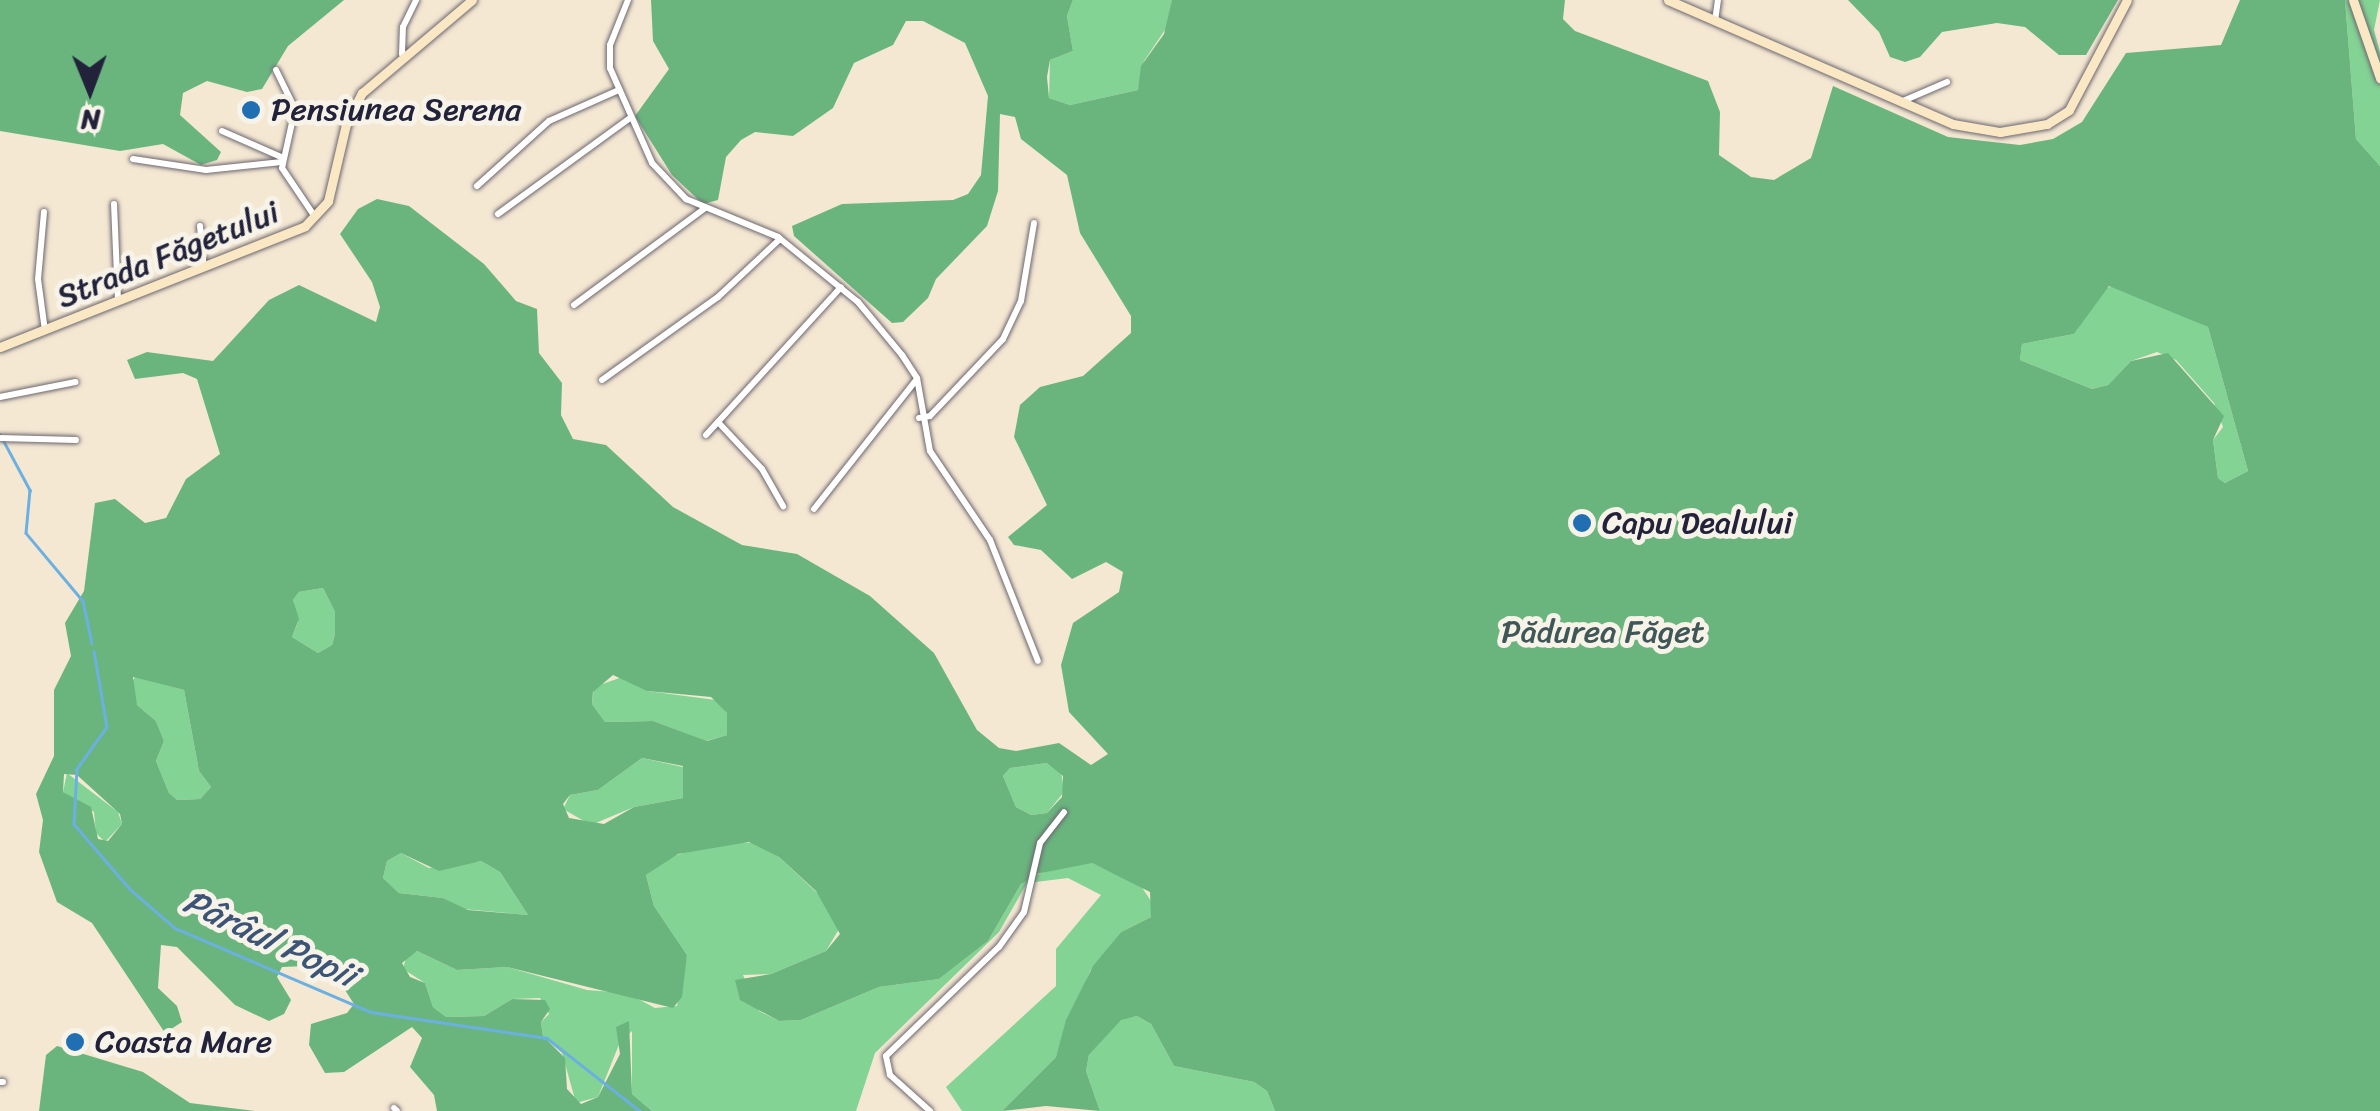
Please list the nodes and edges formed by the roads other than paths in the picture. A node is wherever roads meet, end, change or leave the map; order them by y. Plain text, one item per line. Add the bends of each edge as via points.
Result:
1 (416, 0) edge
2 (472, 0) edge
3 (628, 0) edge
4 (1668, 0) edge
5 (1718, 0) edge
6 (2127, 0) edge
7 (2352, 0) edge
8 (1715, 20) junction
9 (402, 54) junction
10 (276, 70) dead end
11 (2380, 78) edge
12 (1947, 82) dead end
13 (619, 90) junction
14 (1902, 102) junction
15 (630, 118) junction
16 (222, 131) dead end
17 (133, 159) dead end
18 (281, 160) junction
19 (477, 186) dead end
20 (114, 204) dead end
21 (705, 208) junction
22 (44, 212) dead end
23 (498, 214) dead end
24 (315, 217) junction
25 (1034, 224) dead end
26 (200, 226) dead end
27 (780, 239) junction
28 (203, 264) junction
29 (841, 286) junction
30 (118, 299) junction
31 (574, 305) dead end
32 (45, 332) junction
33 (0, 347) edge
34 (917, 378) junction
35 (602, 380) dead end
36 (76, 382) dead end
37 (0, 396) edge
38 (920, 418) junction
39 (718, 422) junction
40 (706, 435) dead end
41 (0, 438) edge
42 (76, 440) dead end
43 (783, 506) dead end
44 (814, 509) dead end
45 (1038, 662) dead end
46 (1064, 812) dead end
47 (930, 1111) edge

1 - 9 street via 403,27
2 - 9 main road, Strada Făgetului
3 - 13 street via 610,44
4 - 8 main road
5 - 8 street
6 - 14 main road via 2080,96 2046,124 1987,132
7 - 11 main road
8 - 14 main road
9 - 24 main road, Strada Făgetului via 362,94 346,124 328,200
10 - 18 street via 295,109
12 - 14 street
13 - 15 street
13 - 19 street via 549,121
15 - 21 street via 670,187
15 - 23 street
16 - 18 street
17 - 18 street via 206,170
18 - 24 street
20 - 30 street
21 - 27 street
21 - 31 street
22 - 32 street via 38,278
24 - 28 main road, Strada Făgetului via 281,239
25 - 38 street via 1021,301 1004,339 930,416
26 - 28 street
27 - 29 street
27 - 35 street via 718,297
28 - 30 main road, Strada Făgetului
29 - 34 street
29 - 39 street
30 - 32 main road, Strada Făgetului
32 - 33 main road, Strada Făgetului
34 - 38 street
34 - 44 street
36 - 37 street
38 - 45 street via 930,450 990,540
39 - 40 street
39 - 43 street via 762,468
41 - 42 street
46 - 47 street via 1040,843 1024,912 999,948 886,1056 890,1076

